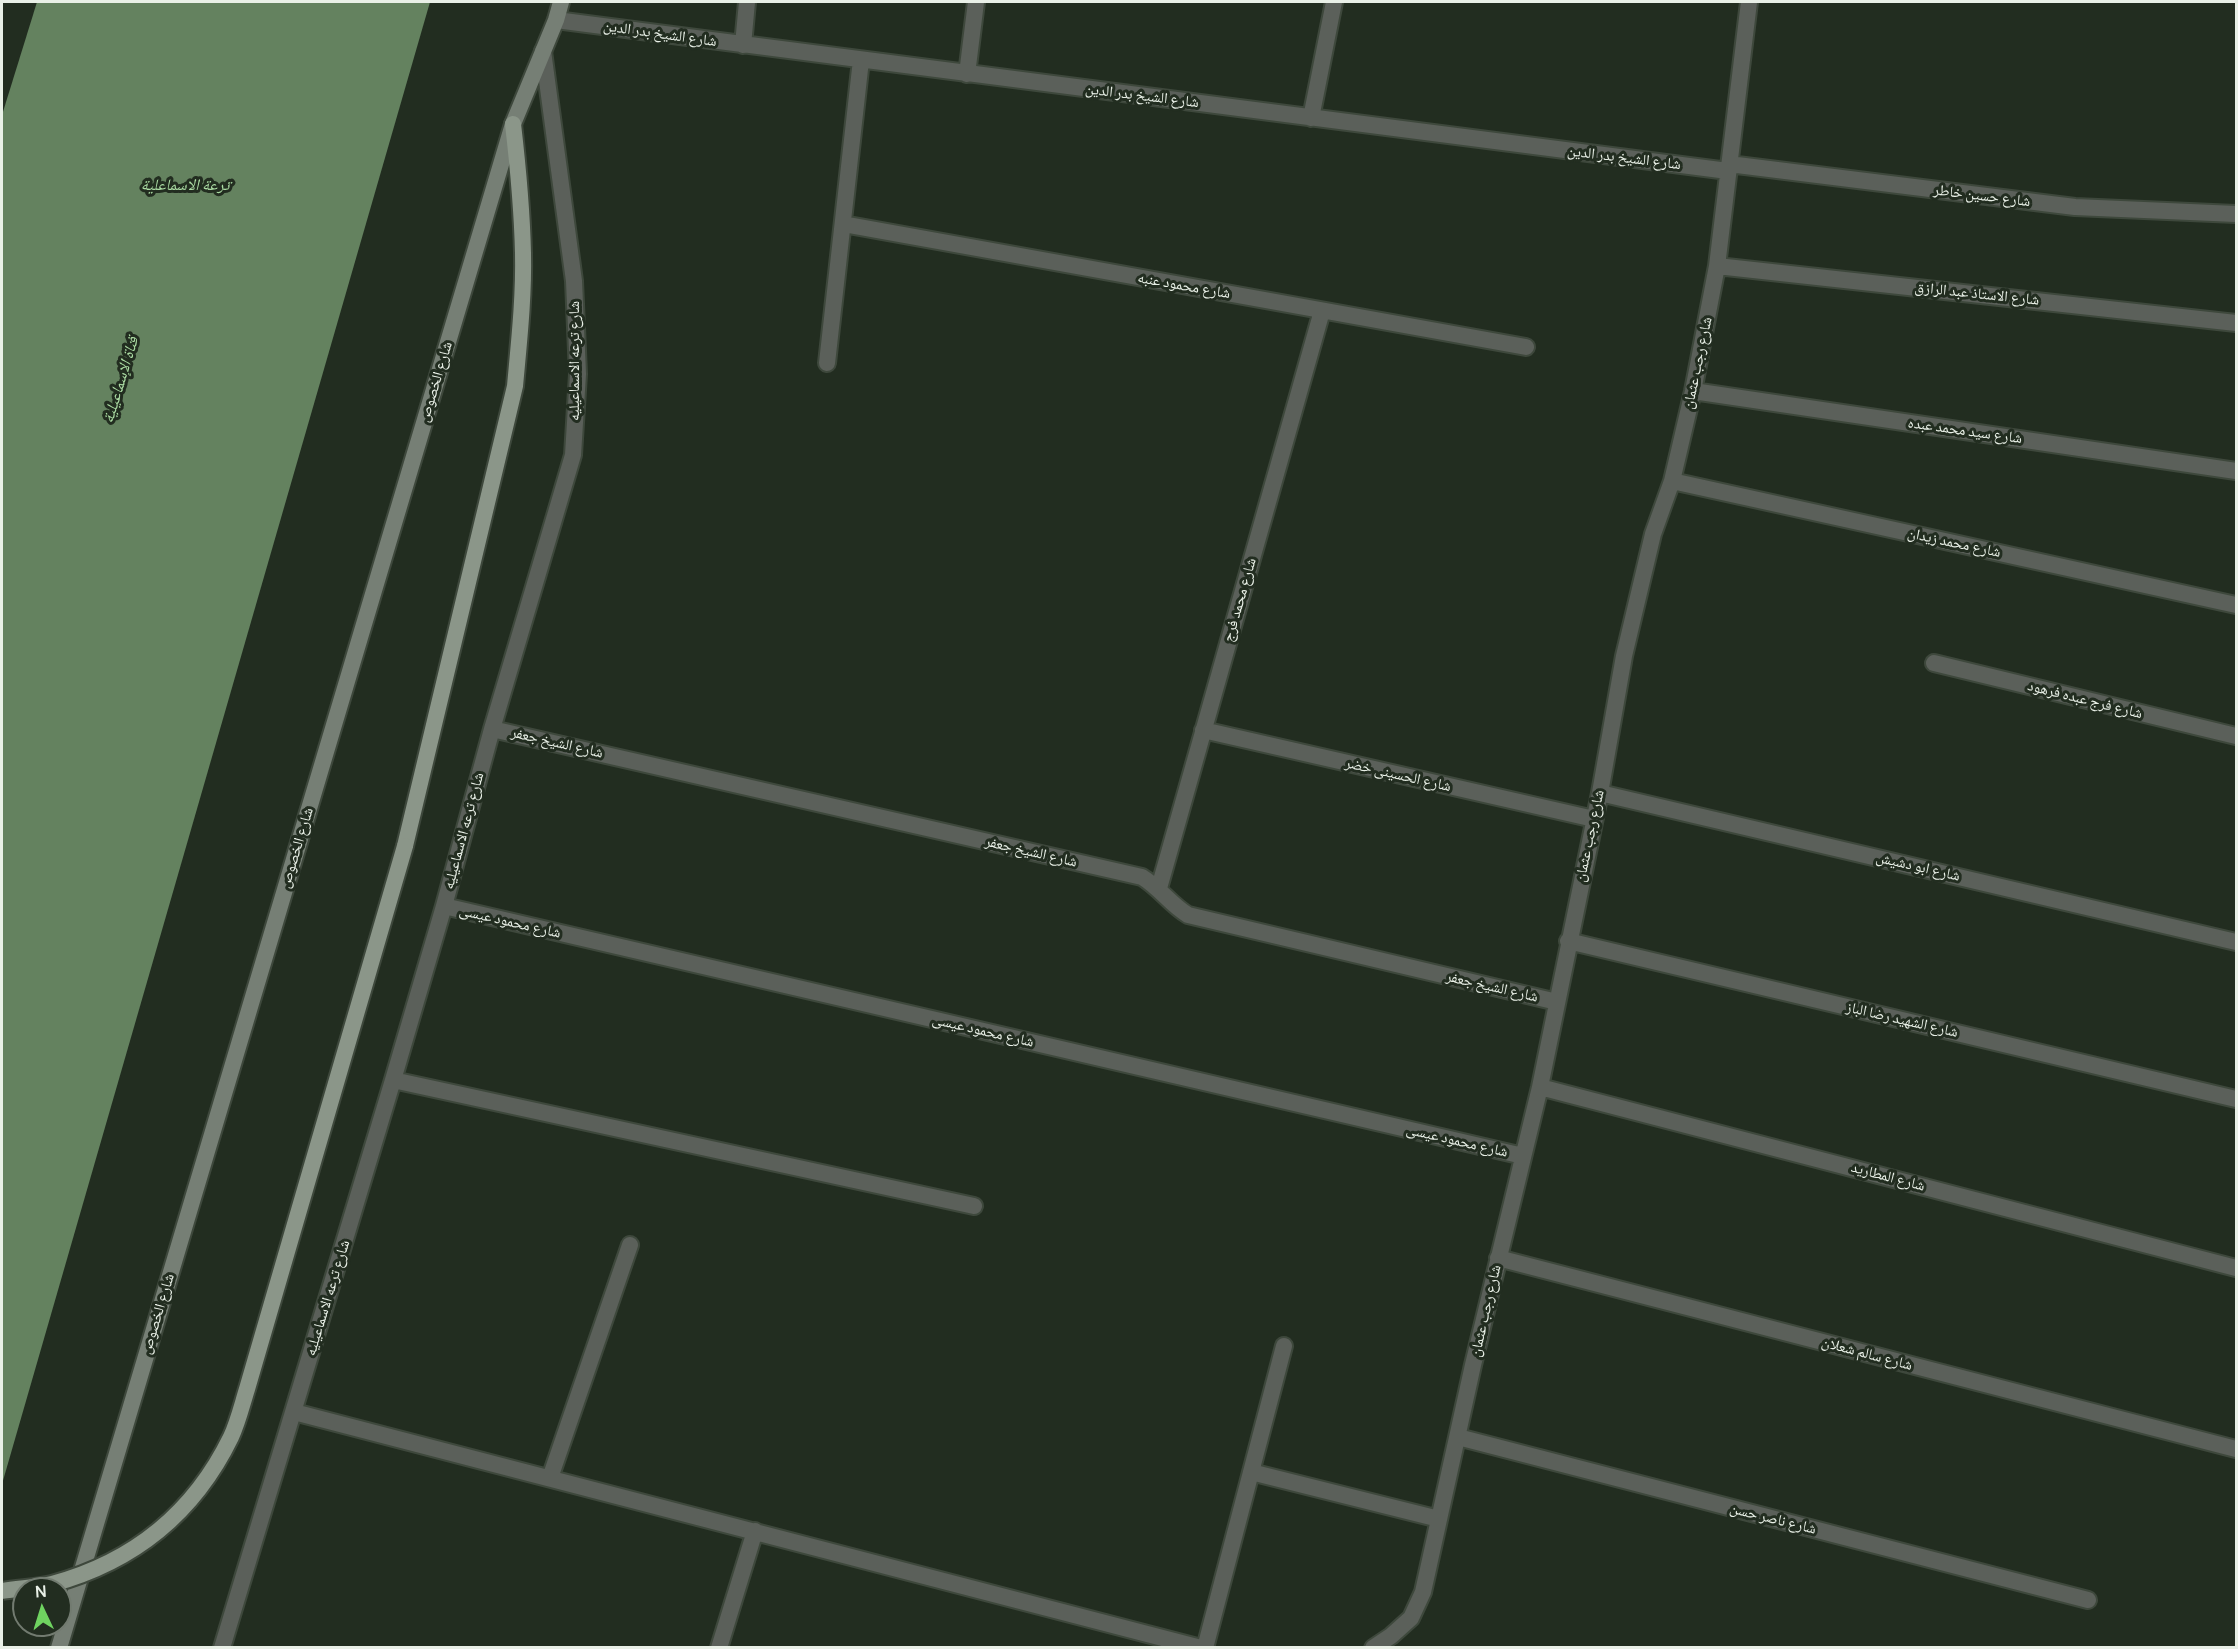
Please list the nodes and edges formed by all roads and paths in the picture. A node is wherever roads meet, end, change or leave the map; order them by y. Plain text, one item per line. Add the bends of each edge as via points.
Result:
1 (561, 2) edge
2 (747, 2) edge
3 (976, 2) edge
4 (1334, 2) edge
5 (1749, 2) edge
6 (556, 20) junction
7 (743, 45) junction
8 (543, 51) junction
9 (861, 60) junction
10 (968, 74) junction
11 (1311, 118) junction
12 (513, 124) junction
13 (1729, 168) junction
14 (2236, 214) edge
15 (843, 224) junction
16 (1717, 266) junction
17 (1322, 311) junction
18 (2236, 323) edge
19 (1526, 347) dead end
20 (827, 363) dead end
21 (1693, 391) junction
22 (2236, 471) edge
23 (1671, 481) junction
24 (2236, 605) edge
25 (1934, 663) dead end
26 (492, 729) junction
27 (1203, 730) junction
28 (2236, 736) edge
29 (1600, 793) junction
30 (1594, 819) junction
31 (1159, 888) junction
32 (444, 906) junction
33 (1568, 941) junction
34 (2236, 942) edge
35 (1557, 1002) junction
36 (393, 1080) junction
37 (1540, 1087) junction
38 (2236, 1099) edge
39 (1523, 1156) junction
40 (974, 1206) dead end
41 (630, 1245) dead end
42 (1498, 1258) junction
43 (2236, 1268) edge
44 (1284, 1346) dead end
45 (294, 1412) junction
46 (1458, 1437) junction
47 (2236, 1449) edge
48 (1251, 1472) junction
49 (550, 1478) junction
50 (1439, 1520) junction
51 (755, 1531) junction
52 (2, 1591) edge
53 (2088, 1600) dead end
54 (59, 1647) edge
55 (222, 1647) edge
56 (719, 1647) edge
57 (1203, 1647) edge
58 (1373, 1647) edge

1 - 6 main road
2 - 7 street
3 - 10 street
4 - 11 street
5 - 13 street, شارع رجب عثمان
6 - 7 street, شارع الشيخ بدر الدين
6 - 8 main road
7 - 9 street, شارع الشيخ بدر الدين
8 - 12 main road, شارع الخصوص
8 - 26 street, شارع ترعه الاسماعيليه via 574,281 578,374 573,455
9 - 10 street, شارع الشيخ بدر الدين
9 - 15 street
10 - 11 street, شارع الشيخ بدر الدين
11 - 13 street, شارع الشيخ بدر الدين
12 - 52 main road, bridge via 524,255 515,386 405,846 232,1435 202,1485 177,1515 139,1546 97,1570 50,1584
12 - 54 main road, شارع الخصوص
13 - 14 street, شارع حسين خاطر via 2075,207
13 - 16 street, شارع رجب عثمان
15 - 17 street, شارع محمود عنبه
15 - 20 street
16 - 18 street, شارع الاستاذ عبد الرازق
16 - 21 street, شارع رجب عثمان
17 - 19 street, شارع محمود عنبه
17 - 27 street, شارع محمد فرج
21 - 22 street, شارع سيد محمد عبده
21 - 23 street, شارع رجب عثمان
23 - 24 street, شارع محمد زيدان
23 - 29 street, شارع رجب عثمان via 1653,534 1624,656
25 - 28 street, شارع فرج عبده فرهود
26 - 31 street, شارع الشيخ جعفر via 1142,877
26 - 32 street, شارع ترعه الاسماعيليه
27 - 30 street, شارع الحسينى خضر
27 - 31 street, شارع محمد فرج
29 - 30 street, شارع رجب عثمان
29 - 34 street, شارع ابو دشيش
30 - 33 street, شارع رجب عثمان
31 - 35 street, شارع الشيخ جعفر via 1188,915
32 - 36 street, شارع ترعه الاسماعيليه
32 - 39 street, شارع محمود عيسى
33 - 35 street, شارع رجب عثمان
33 - 38 street, شارع الشهيد رضا الباز
35 - 37 street, شارع رجب عثمان
36 - 40 street
36 - 45 street, شارع ترعه الاسماعيليه
37 - 39 street, شارع رجب عثمان
37 - 43 street, شارع المطاريد
39 - 42 street, شارع رجب عثمان
41 - 49 street
42 - 46 street, شارع رجب عثمان
42 - 47 street, شارع سالم شعلان
44 - 48 street
45 - 49 street
45 - 55 street, شارع ترعه الاسماعيليه
46 - 50 street, شارع رجب عثمان
46 - 53 street, شارع ناصر حسن
48 - 50 street
48 - 57 street
49 - 51 street
50 - 58 street, شارع رجب عثمان via 1423,1592 1411,1618
51 - 56 street
51 - 57 street

